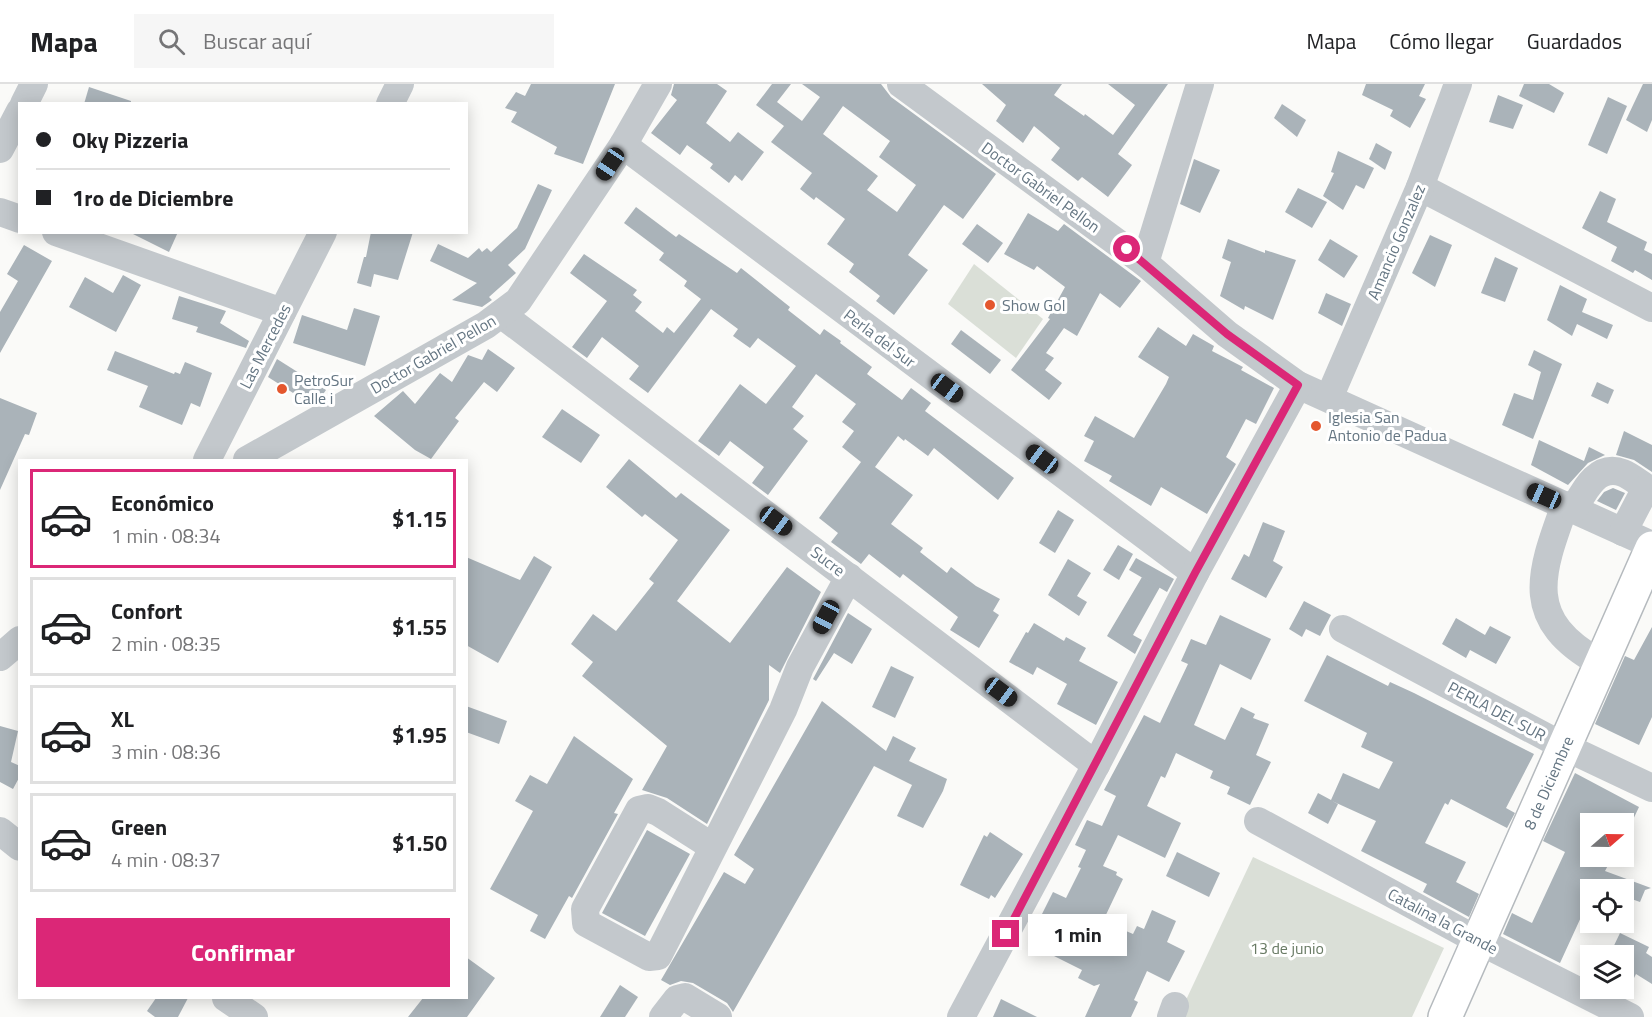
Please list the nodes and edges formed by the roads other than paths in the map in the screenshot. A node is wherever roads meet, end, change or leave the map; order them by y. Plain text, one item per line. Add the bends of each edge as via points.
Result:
1 (34, 84) edge
2 (400, 84) edge
3 (658, 84) edge
4 (902, 84) edge
5 (1200, 84) edge
6 (1458, 84) edge
7 (25, 102) edge
8 (391, 102) edge
9 (18, 115) edge
10 (623, 145) junction
11 (0, 149) edge
12 (1420, 187) junction
13 (0, 212) edge
14 (18, 218) edge
15 (62, 234) edge
16 (322, 234) edge
17 (1145, 263) junction
18 (1652, 308) edge
19 (282, 312) junction
20 (501, 314) junction
21 (1298, 385) junction
22 (1329, 398) junction
23 (208, 459) edge
24 (249, 459) edge
25 (1649, 489) edge
26 (1570, 507) junction
27 (1623, 532) junction
28 (1652, 547) edge
29 (1195, 573) junction
30 (849, 577) junction
31 (1343, 629) dead end
32 (18, 642) edge
33 (0, 657) edge
34 (1600, 663) junction
35 (1563, 746) junction
36 (1096, 765) junction
37 (1652, 788) edge
38 (1258, 820) dead end
39 (0, 831) edge
40 (18, 845) edge
41 (713, 847) junction
42 (1477, 940) junction
43 (227, 999) edge
44 (254, 1017) edge
45 (663, 1017) edge
46 (718, 1017) edge
47 (960, 1017) edge
48 (1445, 1017) edge
49 (1630, 1017) edge

1 - 7 street
2 - 8 street
3 - 10 street, Doctor Gabriel Pellon
4 - 17 street, Doctor Gabriel Pellon
5 - 17 street
6 - 12 street, Amancio Gonzalez
9 - 11 street
10 - 20 street, Doctor Gabriel Pellon via 518,301
10 - 29 street, Perla del Sur
12 - 18 street
12 - 22 street, Amancio Gonzalez
13 - 14 street
15 - 19 street
16 - 19 street, Las Mercedes
17 - 21 street, Doctor Gabriel Pellon via 1227,334
19 - 23 street, Las Mercedes
20 - 24 street, Doctor Gabriel Pellon
20 - 30 street, Sucre
21 - 22 street, Doctor Gabriel Pellon
21 - 29 street
22 - 26 street, Doctor Gabriel Pellon
25 - 26 street via 1622,473 1606,472 1590,481
25 - 27 street
26 - 27 street, Doctor Gabriel Pellon
26 - 34 street via 1547,553 1542,582 1547,613 1576,650
27 - 28 street, Doctor Gabriel Pellon
28 - 34 main road, 8 de Diciembre
29 - 36 street
30 - 36 street, Sucre
30 - 41 street via 800,667 783,710
31 - 35 street, PERLA DEL SUR
32 - 33 street
34 - 35 main road, 8 de Diciembre
35 - 37 street, PERLA DEL SUR
35 - 42 main road, 8 de Diciembre
36 - 47 street
38 - 42 street, Catalina la Grande
39 - 40 street
41 - 41 street via 658,812 639,810 585,909 586,923 649,957 658,956
42 - 48 main road, 8 de Diciembre
42 - 49 street, Catalina la Grande
43 - 44 street
45 - 46 street via 677,999 685,997

